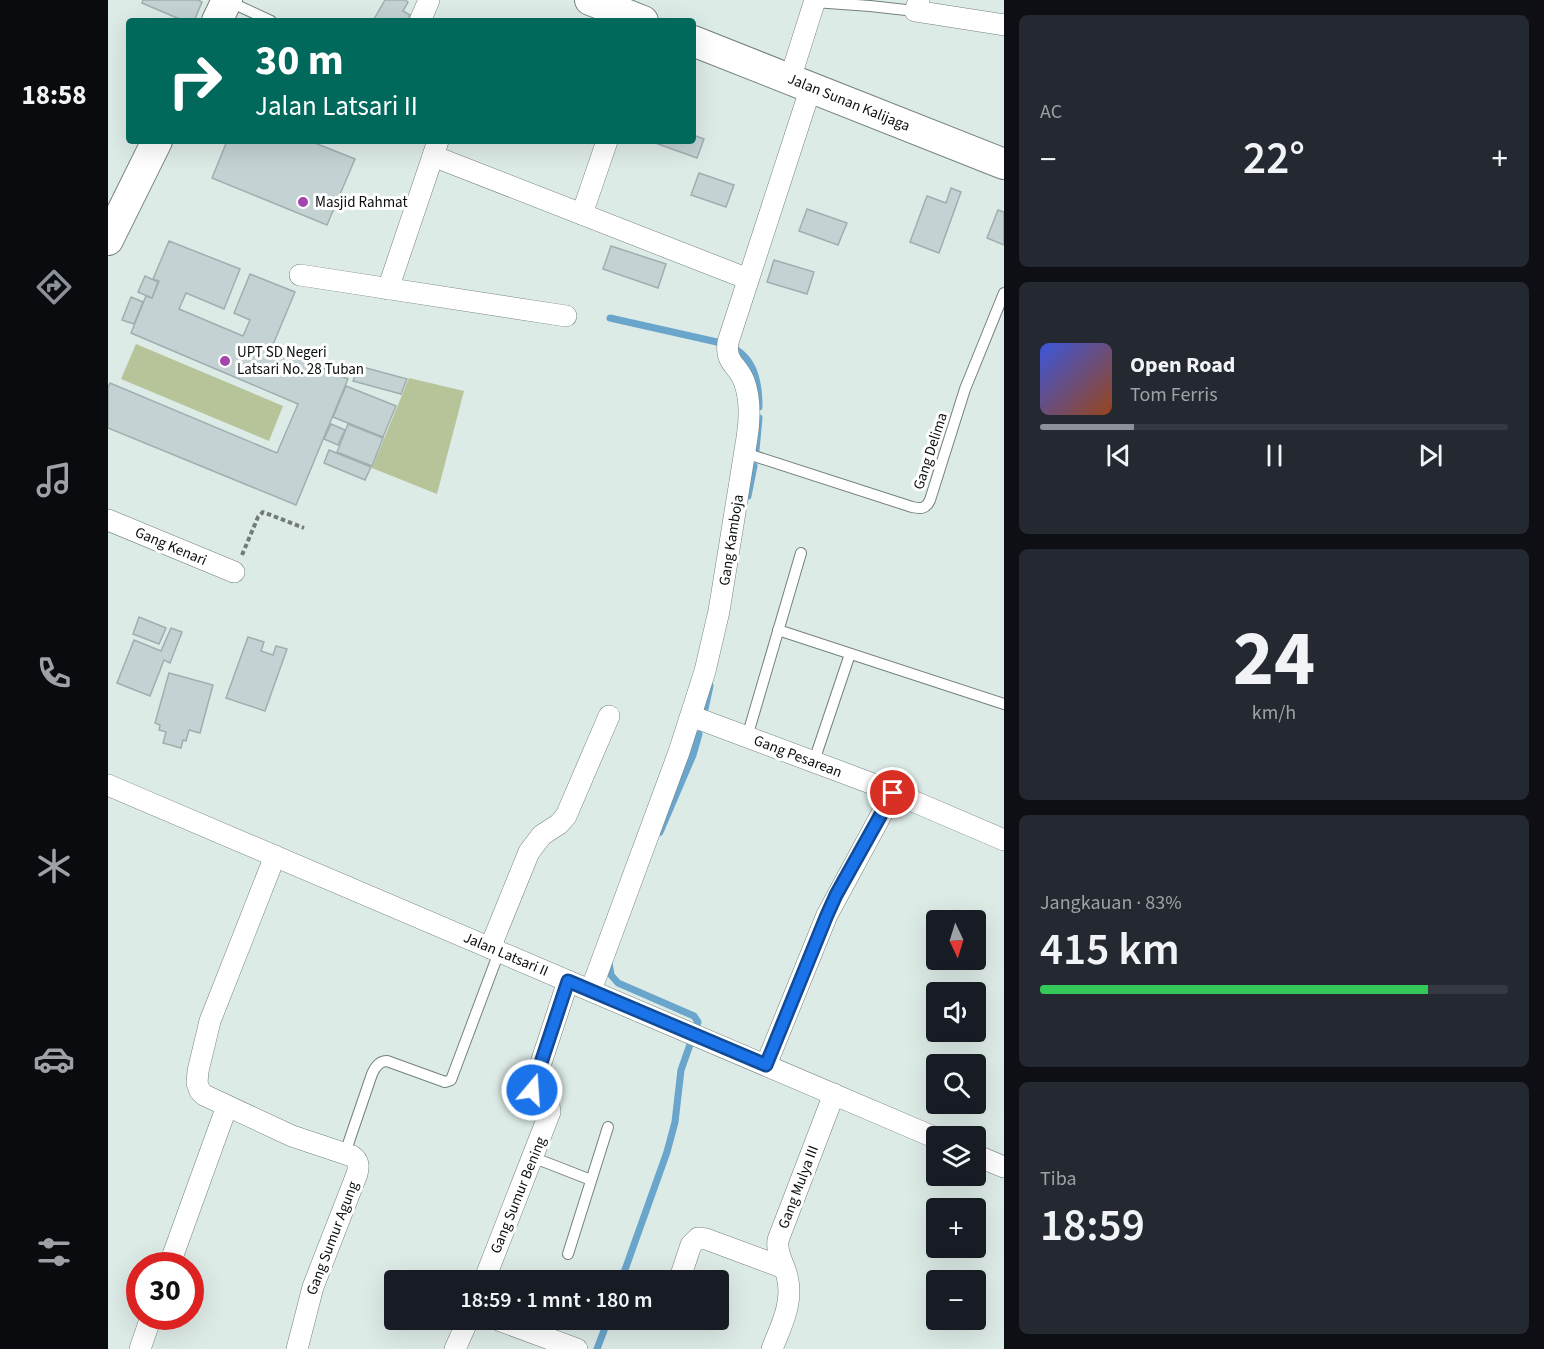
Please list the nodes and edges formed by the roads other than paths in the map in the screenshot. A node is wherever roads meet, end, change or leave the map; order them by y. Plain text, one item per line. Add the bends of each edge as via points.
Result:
1 (227, 0) edge
2 (429, 0) edge
3 (590, 0) edge
4 (814, 1) edge
5 (917, 6) edge
6 (218, 18) edge
7 (265, 18) edge
8 (421, 18) edge
9 (635, 18) edge
10 (1004, 25) edge
11 (696, 42) edge
12 (800, 83) junction
13 (156, 144) edge
14 (606, 144) edge
15 (436, 149) edge
16 (1004, 164) edge
17 (582, 214) junction
18 (108, 240) edge
19 (300, 275) dead end
20 (748, 279) junction
21 (388, 289) junction
22 (1004, 293) edge
23 (566, 316) dead end
24 (745, 453) junction
25 (108, 520) edge
26 (801, 553) dead end
27 (234, 572) road end
28 (778, 630) junction
29 (850, 654) junction
30 (1004, 704) edge
31 (609, 716) dead end
32 (691, 716) junction
33 (747, 737) junction
34 (814, 761) junction
35 (108, 785) edge
36 (893, 793) junction
37 (1004, 840) edge
38 (275, 856) junction
39 (495, 950) junction
40 (568, 981) junction
41 (591, 990) junction
42 (766, 1065) junction
43 (834, 1094) junction
44 (226, 1106) junction
45 (608, 1128) dead end
46 (926, 1134) edge
47 (345, 1153) junction
48 (532, 1157) junction
49 (986, 1160) edge
50 (1004, 1167) edge
51 (591, 1180) junction
52 (173, 1252) edge
53 (568, 1254) dead end
54 (784, 1268) junction
55 (488, 1270) edge
56 (683, 1270) edge
57 (147, 1330) edge
58 (464, 1330) edge
59 (525, 1330) edge
60 (140, 1349) edge
61 (297, 1349) edge
62 (455, 1349) edge
63 (577, 1349) edge
64 (772, 1349) edge

1 - 6 main road
1 - 7 lane
2 - 8 street
3 - 9 main road
4 - 5 lane
4 - 12 street, Gang Kamboja
5 - 10 street
11 - 12 main road, Jalan Sunan Kalijaga
12 - 16 main road, Jalan Sunan Kalijaga
12 - 20 street, Gang Kamboja
13 - 18 main road
14 - 17 street
15 - 17 street
15 - 21 street
17 - 20 street
19 - 21 street
20 - 24 street, Gang Kamboja via 728,344 729,359 744,381 749,400
21 - 23 street
22 - 24 lane, Gang Delima via 965,389 926,507 912,507
24 - 32 street, Gang Kamboja via 719,611
25 - 27 street, Gang Kenari
26 - 28 lane
28 - 29 lane
28 - 33 lane
29 - 30 lane
29 - 34 lane
31 - 39 street via 566,816 542,835 530,852
32 - 33 street, Gang Pesarean
32 - 41 street, Gang Kamboja
33 - 34 street, Gang Pesarean
34 - 36 street, Gang Pesarean
35 - 38 street, Jalan Latsari II
36 - 37 street, Gang Pesarean
36 - 42 street via 836,895
38 - 39 street, Jalan Latsari II
38 - 44 street via 216,1002 198,1071 200,1091
39 - 40 street, Jalan Latsari II
39 - 47 lane via 451,1080 445,1082 387,1061 377,1065
40 - 41 street, Jalan Latsari II
40 - 48 street, Gang Sumur Bening via 533,1086 534,1097 551,1108
41 - 42 street, Jalan Latsari II
42 - 43 street, Jalan Latsari II
43 - 46 street, Jalan Latsari II
43 - 54 street, Gang Mulya III via 778,1240
44 - 47 street via 292,1136
44 - 52 street
45 - 51 lane
47 - 61 street, Gang Sumur Agung via 356,1159 358,1169 313,1287
48 - 51 lane
48 - 55 street, Gang Sumur Bening
49 - 50 street
51 - 53 lane
54 - 56 street via 698,1238 691,1245
54 - 64 street, Gang Mulya III via 789,1284 788,1304
57 - 60 street
58 - 62 street
59 - 63 street

